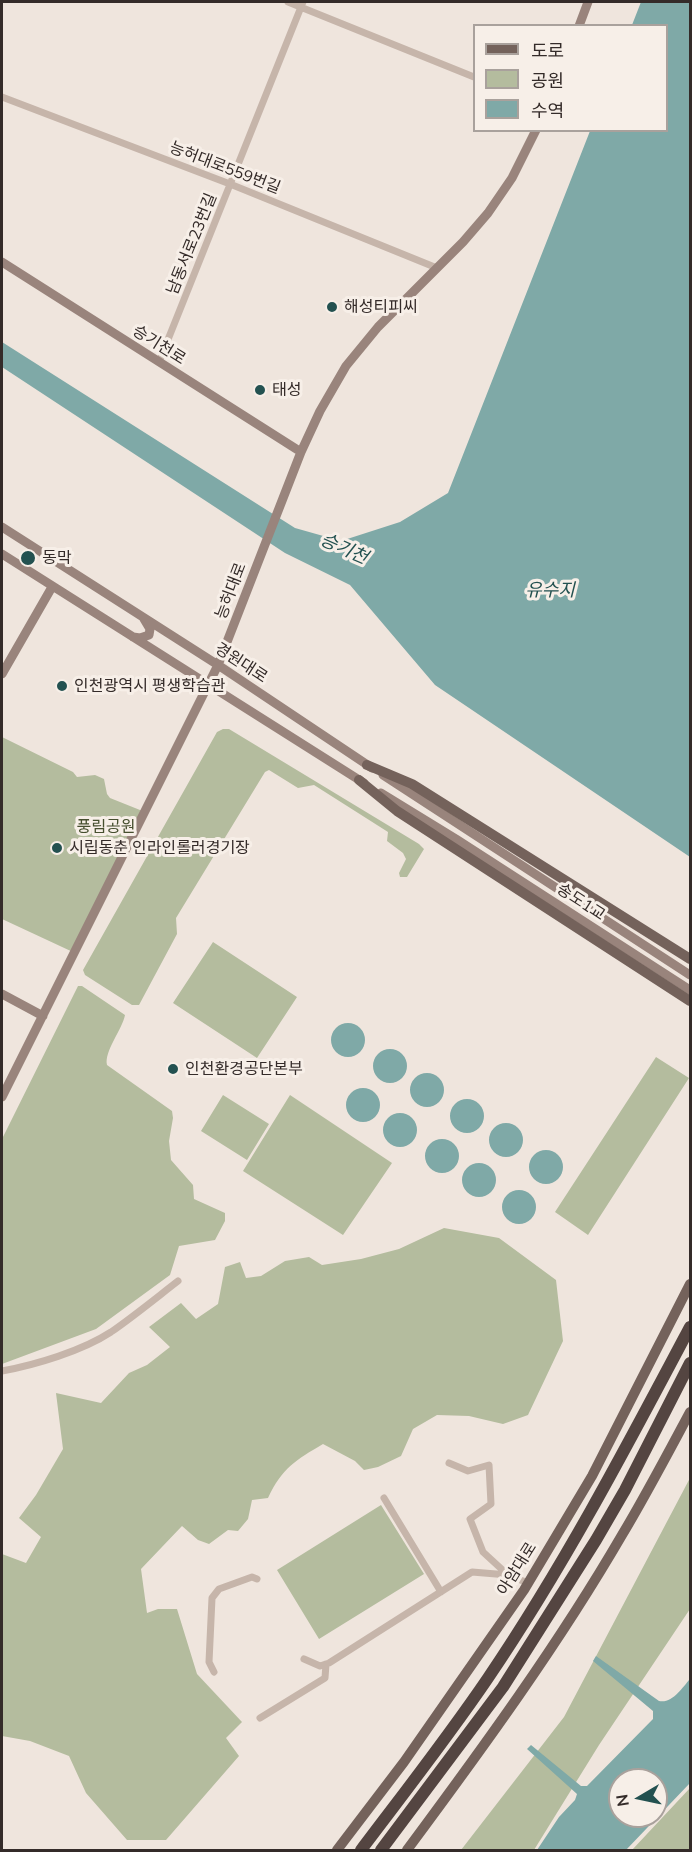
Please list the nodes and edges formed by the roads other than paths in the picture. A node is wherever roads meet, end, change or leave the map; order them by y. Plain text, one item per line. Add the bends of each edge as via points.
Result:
1 (288, 2) edge
2 (588, 2) edge
3 (302, 4) edge
4 (580, 24) edge
5 (473, 77) edge
6 (2, 97) edge
7 (535, 132) edge
8 (230, 184) junction
9 (2, 262) edge
10 (437, 268) junction
11 (159, 362) junction
12 (301, 452) junction
13 (2, 527) edge
14 (2, 554) edge
15 (52, 586) junction
16 (142, 617) junction
17 (130, 636) junction
18 (218, 666) junction
19 (2, 674) edge
20 (208, 685) junction
21 (367, 765) junction
22 (359, 780) junction
23 (463, 827) joint
24 (690, 959) edge
25 (690, 975) edge
26 (690, 990) edge
27 (2, 994) edge
28 (690, 1001) edge
29 (44, 1016) junction
30 (2, 1097) edge
31 (178, 1281) dead end
32 (690, 1284) edge
33 (690, 1327) edge
34 (690, 1363) edge
35 (2, 1371) edge
36 (690, 1412) edge
37 (450, 1463) dead end
38 (384, 1498) dead end
39 (508, 1575) junction
40 (257, 1579) dead end
41 (528, 1583) junction
42 (441, 1592) junction
43 (304, 1659) dead end
44 (326, 1664) junction
45 (214, 1672) dead end
46 (260, 1718) dead end
47 (337, 1851) edge
48 (361, 1851) edge
49 (381, 1851) edge
50 (407, 1851) edge

1 - 3 street
2 - 4 main road
3 - 5 street
3 - 8 street, 남동서로23번길
6 - 8 street, 능허대로559번길
7 - 10 main road, 능허대로 via 512,178 488,213
8 - 10 street, 능허대로559번길
8 - 11 street, 남동서로23번길
9 - 11 main road, 승기천로
10 - 12 main road, 능허대로 via 378,327 346,366
11 - 12 main road, 승기천로
12 - 18 main road, 능허대로
13 - 16 main road, 경원대로
14 - 15 main road
15 - 17 main road
15 - 19 main road
16 - 17 main road via 150,629 149,635
16 - 18 main road, 경원대로
17 - 20 main road
18 - 20 main road, 능허대로
18 - 21 main road, 경원대로
20 - 22 main road
20 - 29 main road, 능허대로
21 - 23 main road, 경원대로
21 - 24 main road via 412,784
22 - 26 main road, 송도1교
22 - 28 main road via 397,811
23 - 25 main road, 송도1교
27 - 29 main road
29 - 30 main road, 능허대로
31 - 35 street via 109,1333 64,1354
32 - 41 main road, 아암대로 via 592,1476
33 - 48 highway, 아암대로 via 609,1480 539,1598 488,1678
34 - 49 highway via 625,1490 503,1687
36 - 50 main road via 622,1535 573,1613
37 - 39 street via 468,1471 489,1465 491,1504 470,1520 483,1552
38 - 42 street
39 - 41 street
39 - 42 street via 472,1572
40 - 45 street via 252,1577 219,1589 212,1598 209,1662
41 - 47 main road, 아암대로
42 - 44 street
43 - 44 street via 320,1666
44 - 46 street via 325,1678

